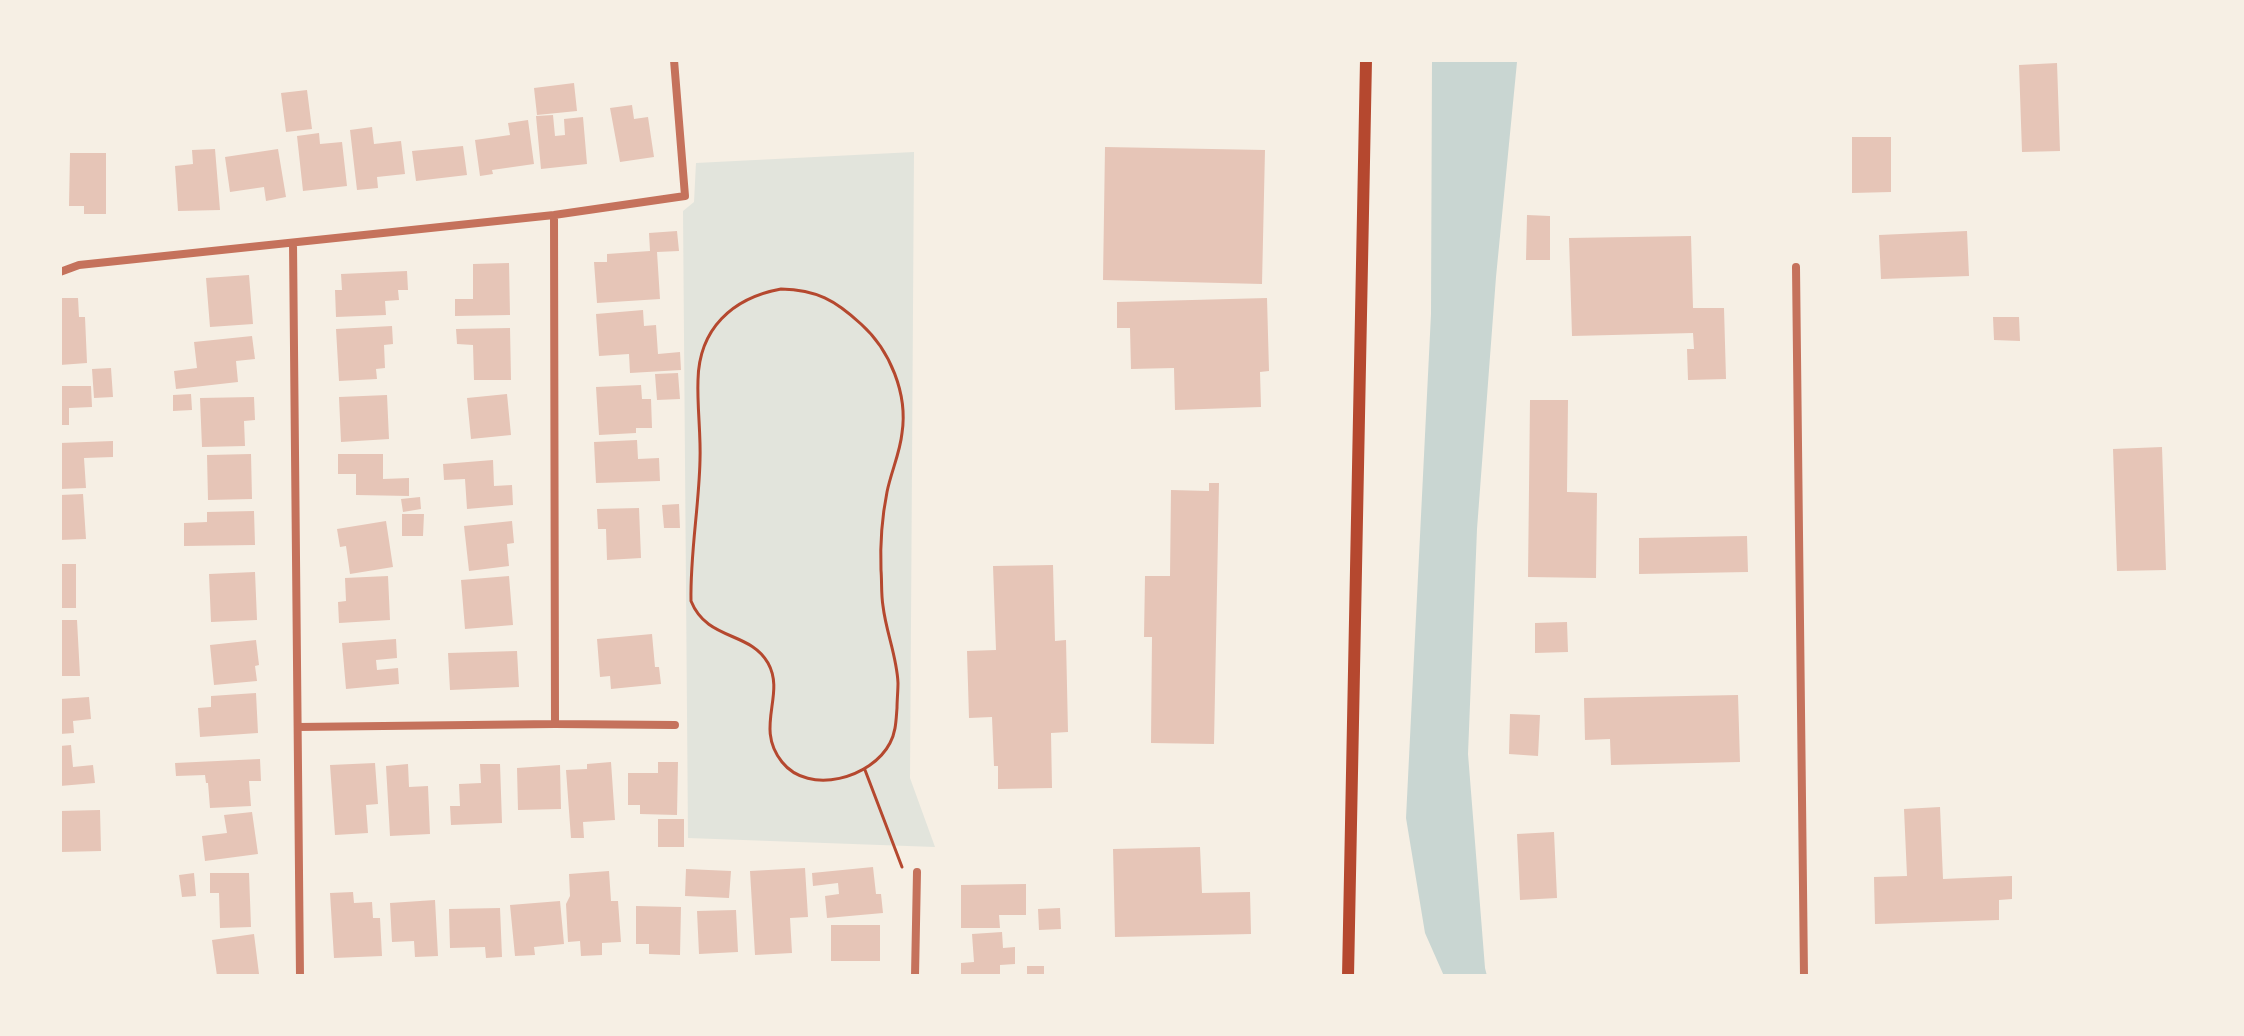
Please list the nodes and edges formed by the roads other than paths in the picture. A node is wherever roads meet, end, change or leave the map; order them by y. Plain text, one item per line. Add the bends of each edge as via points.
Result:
1 (674, 60) edge
2 (1366, 60) edge
3 (554, 215) junction
4 (293, 243) junction
5 (1796, 267) dead end
6 (60, 272) edge
7 (555, 724) junction
8 (675, 725) dead end
9 (298, 727) junction
10 (917, 872) dead end
11 (300, 976) edge
12 (915, 976) edge
13 (1348, 976) edge
14 (1804, 976) edge

1 - 3 street via 685,196
2 - 13 main road
3 - 4 street
3 - 7 street
4 - 6 street via 79,265
4 - 9 street
5 - 14 street
7 - 8 street
7 - 9 street
9 - 11 street
10 - 12 street

